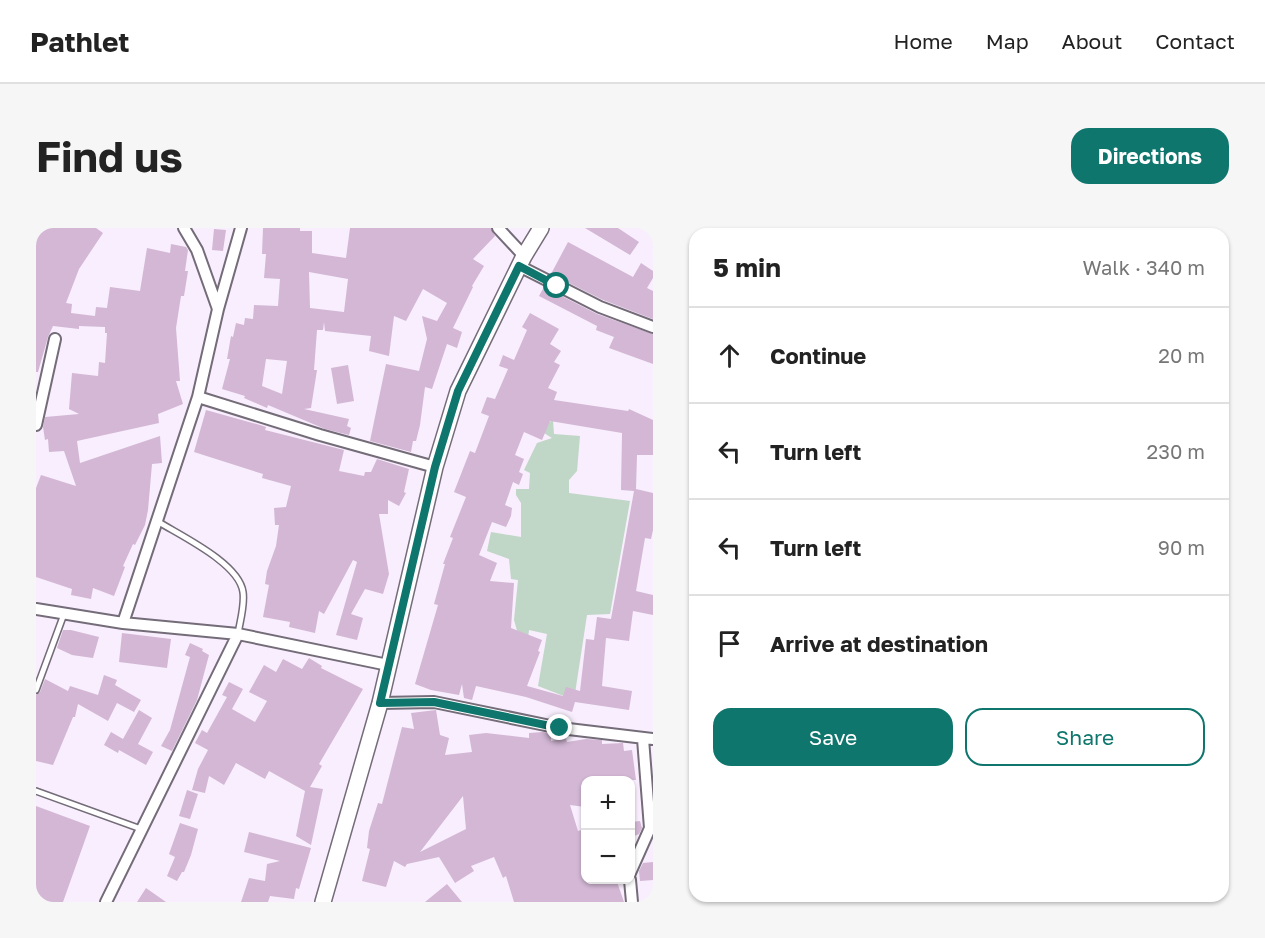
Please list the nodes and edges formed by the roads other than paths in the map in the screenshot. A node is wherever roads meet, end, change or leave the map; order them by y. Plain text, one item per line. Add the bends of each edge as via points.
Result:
1 (184, 228) edge
2 (241, 228) edge
3 (498, 228) edge
4 (541, 228) edge
5 (521, 261) junction
6 (218, 309) junction
7 (653, 327) edge
8 (55, 339) dead end
9 (198, 397) junction
10 (36, 425) edge
11 (435, 467) junction
12 (157, 522) junction
13 (36, 609) edge
14 (64, 614) junction
15 (123, 623) junction
16 (238, 634) junction
17 (388, 665) junction
18 (36, 668) edge
19 (43, 671) junction
20 (36, 690) edge
21 (380, 703) junction
22 (648, 739) edge
23 (36, 791) edge
24 (141, 829) junction
25 (635, 862) edge
26 (630, 884) edge
27 (106, 902) edge
28 (323, 902) edge
29 (632, 902) edge

1 - 6 street via 197,250
2 - 6 street
3 - 5 street
4 - 5 street
5 - 7 street via 600,307
5 - 11 street via 458,391
6 - 9 street
8 - 10 street
9 - 11 street
9 - 12 street
11 - 17 street
12 - 15 street
12 - 16 lane via 210,553 236,574 243,591
13 - 14 street
14 - 15 street
14 - 19 lane
15 - 16 street
16 - 17 street
16 - 24 street
17 - 21 street
18 - 19 lane
19 - 20 lane
21 - 22 street via 434,702 560,728
21 - 28 street
22 - 25 street via 650,828
23 - 24 lane
24 - 27 street
26 - 29 street

